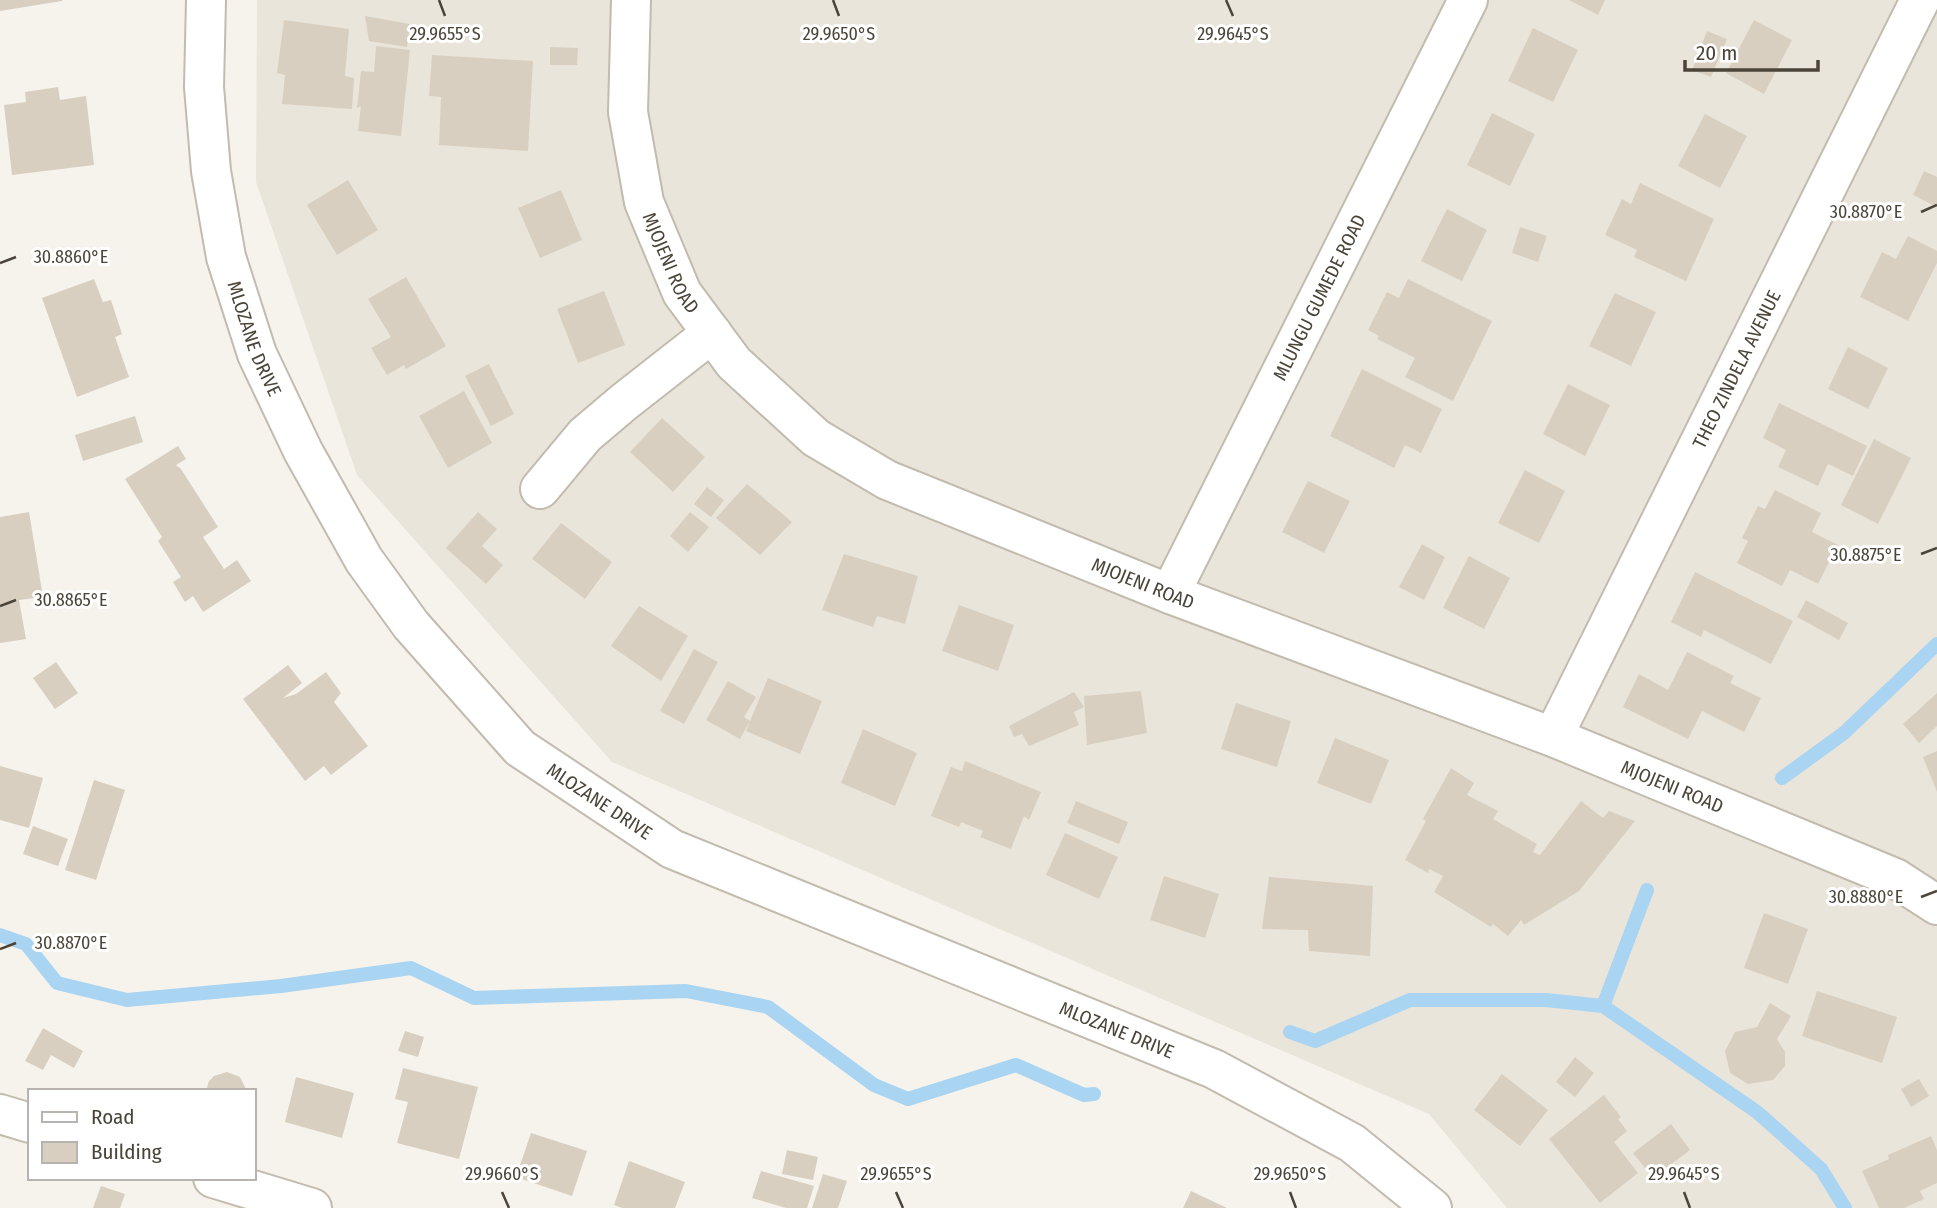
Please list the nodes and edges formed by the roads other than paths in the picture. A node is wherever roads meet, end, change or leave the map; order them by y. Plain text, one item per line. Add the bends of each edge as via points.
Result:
1 (206, 0) edge
2 (631, 0) edge
3 (1468, 0) edge
4 (1920, 0) edge
5 (712, 333) junction
6 (540, 489) dead end
7 (1170, 594) junction
8 (1553, 737) junction
9 (1937, 905) edge
10 (0, 1114) edge
11 (28, 1122) edge
12 (220, 1180) edge
13 (312, 1208) edge
14 (1432, 1208) edge

1 - 14 street, MLOZANE DRIVE via 204,87 211,171 226,257 257,354 303,451 364,560 411,625 520,748 672,849 1214,1069 1352,1143
2 - 5 street, MJOJENI ROAD via 628,113 644,202 682,293
3 - 7 street, MLUNGU GUMEDE ROAD
4 - 8 street, THEO ZINDELA AVENUE
5 - 6 street via 585,435
5 - 7 street, MJOJENI ROAD via 734,363 816,438 887,480
7 - 8 street, MJOJENI ROAD
8 - 9 street, MJOJENI ROAD via 1895,878
10 - 11 street
12 - 13 street

